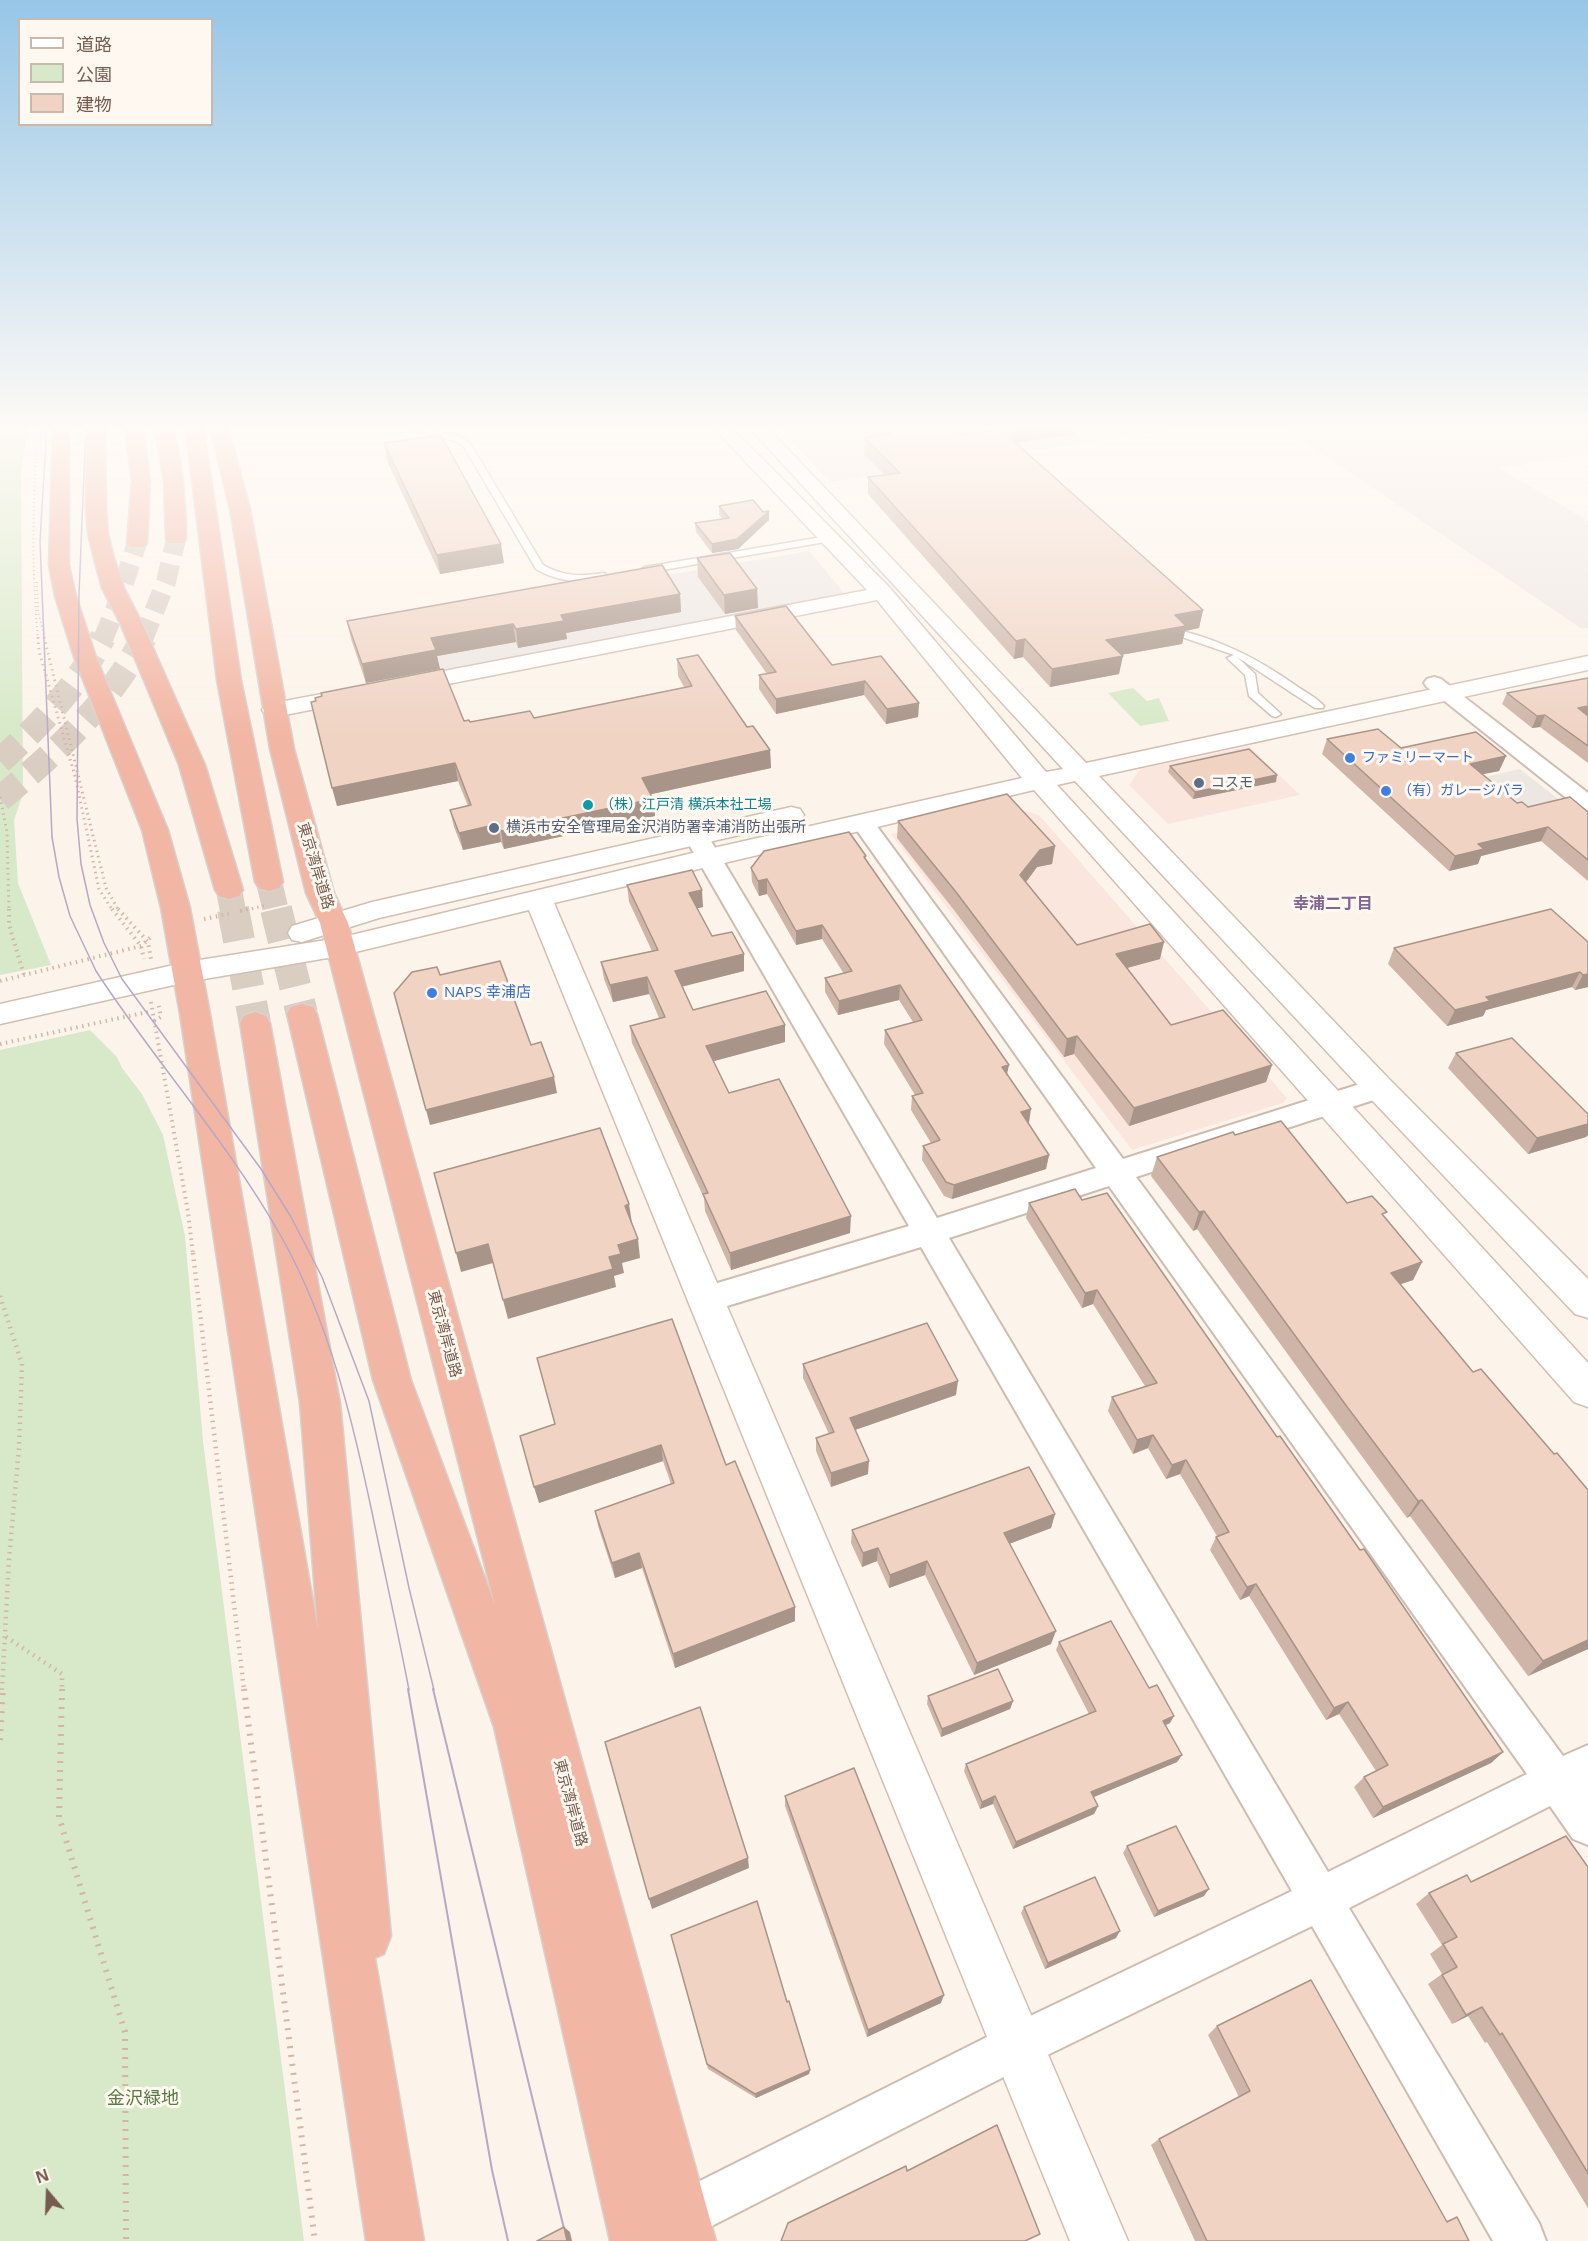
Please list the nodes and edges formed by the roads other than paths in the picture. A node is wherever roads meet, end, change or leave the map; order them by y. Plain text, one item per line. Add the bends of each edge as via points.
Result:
1 (56, 529) edge
2 (98, 529) edge
3 (138, 529) edge
4 (176, 529) edge
5 (209, 529) edge
6 (243, 529) edge
7 (516, 529) edge
8 (818, 529) edge
9 (853, 529) edge
10 (176, 539) tunnel mouth
11 (828, 539) junction
12 (137, 543) tunnel mouth
13 (632, 572) edge
14 (609, 576) edge
15 (882, 593) junction
16 (1588, 652) edge
17 (1588, 663) edge
18 (1441, 688) junction
19 (1318, 706) junction
20 (274, 710) junction
21 (1276, 714) junction
22 (1072, 764) junction
23 (1033, 773) junction
24 (1588, 804) edge
25 (862, 822) junction
26 (703, 846) junction
27 (269, 882) tunnel mouth
28 (229, 890) tunnel mouth
29 (538, 898) junction
30 (337, 935) junction
31 (161, 978) junction
32 (0, 1014) edge
33 (302, 1014) tunnel mouth
34 (255, 1023) tunnel mouth
35 (1379, 1088) junction
36 (1330, 1103) junction
37 (1114, 1173) junction
38 (927, 1233) junction
39 (704, 1300) junction
40 (1588, 1303) edge
41 (1588, 1390) edge
42 (1572, 1772) edge
43 (1588, 1824) edge
44 (1322, 1899) junction
45 (1017, 2046) junction
46 (388, 2192) junction
47 (684, 2228) edge
48 (395, 2241) edge
49 (639, 2241) edge
50 (1099, 2241) edge
51 (1521, 2241) edge

1 - 31 highway via 63,586 76,630 158,838 168,877
2 - 28 highway via 113,588 192,765
3 - 12 highway
4 - 10 highway
5 - 27 highway via 229,680
6 - 20 highway, 東京湾岸道路
7 - 14 lane via 539,567 554,575 576,579
8 - 11 street
9 - 22 street
11 - 13 lane
11 - 15 street
15 - 20 street
15 - 23 street
16 - 18 street
17 - 18 street
18 - 19 street
18 - 22 street
18 - 24 street
19 - 21 street
19 - 21 lane via 1292,685 1238,653 1186,635 1240,663 1250,674 1253,694
20 - 30 highway, 東京湾岸道路 via 320,893
21 - 22 street
22 - 23 street
22 - 35 street
23 - 25 street
23 - 26 street
23 - 36 street
25 - 26 street
25 - 37 street
26 - 29 street
26 - 30 street via 372,911
26 - 38 street
29 - 30 street
29 - 39 street
30 - 31 street
30 - 47 highway, 東京湾岸道路
31 - 32 street
31 - 46 highway
33 - 49 highway via 392,1380 517,1726
34 - 46 highway via 320,1403
35 - 36 street
35 - 40 street
36 - 37 street
36 - 41 street
37 - 38 street
37 - 42 street
38 - 39 street
38 - 44 street
39 - 45 street
42 - 43 street
42 - 44 street
44 - 45 street
44 - 51 street
45 - 47 street
45 - 50 street
46 - 48 highway

